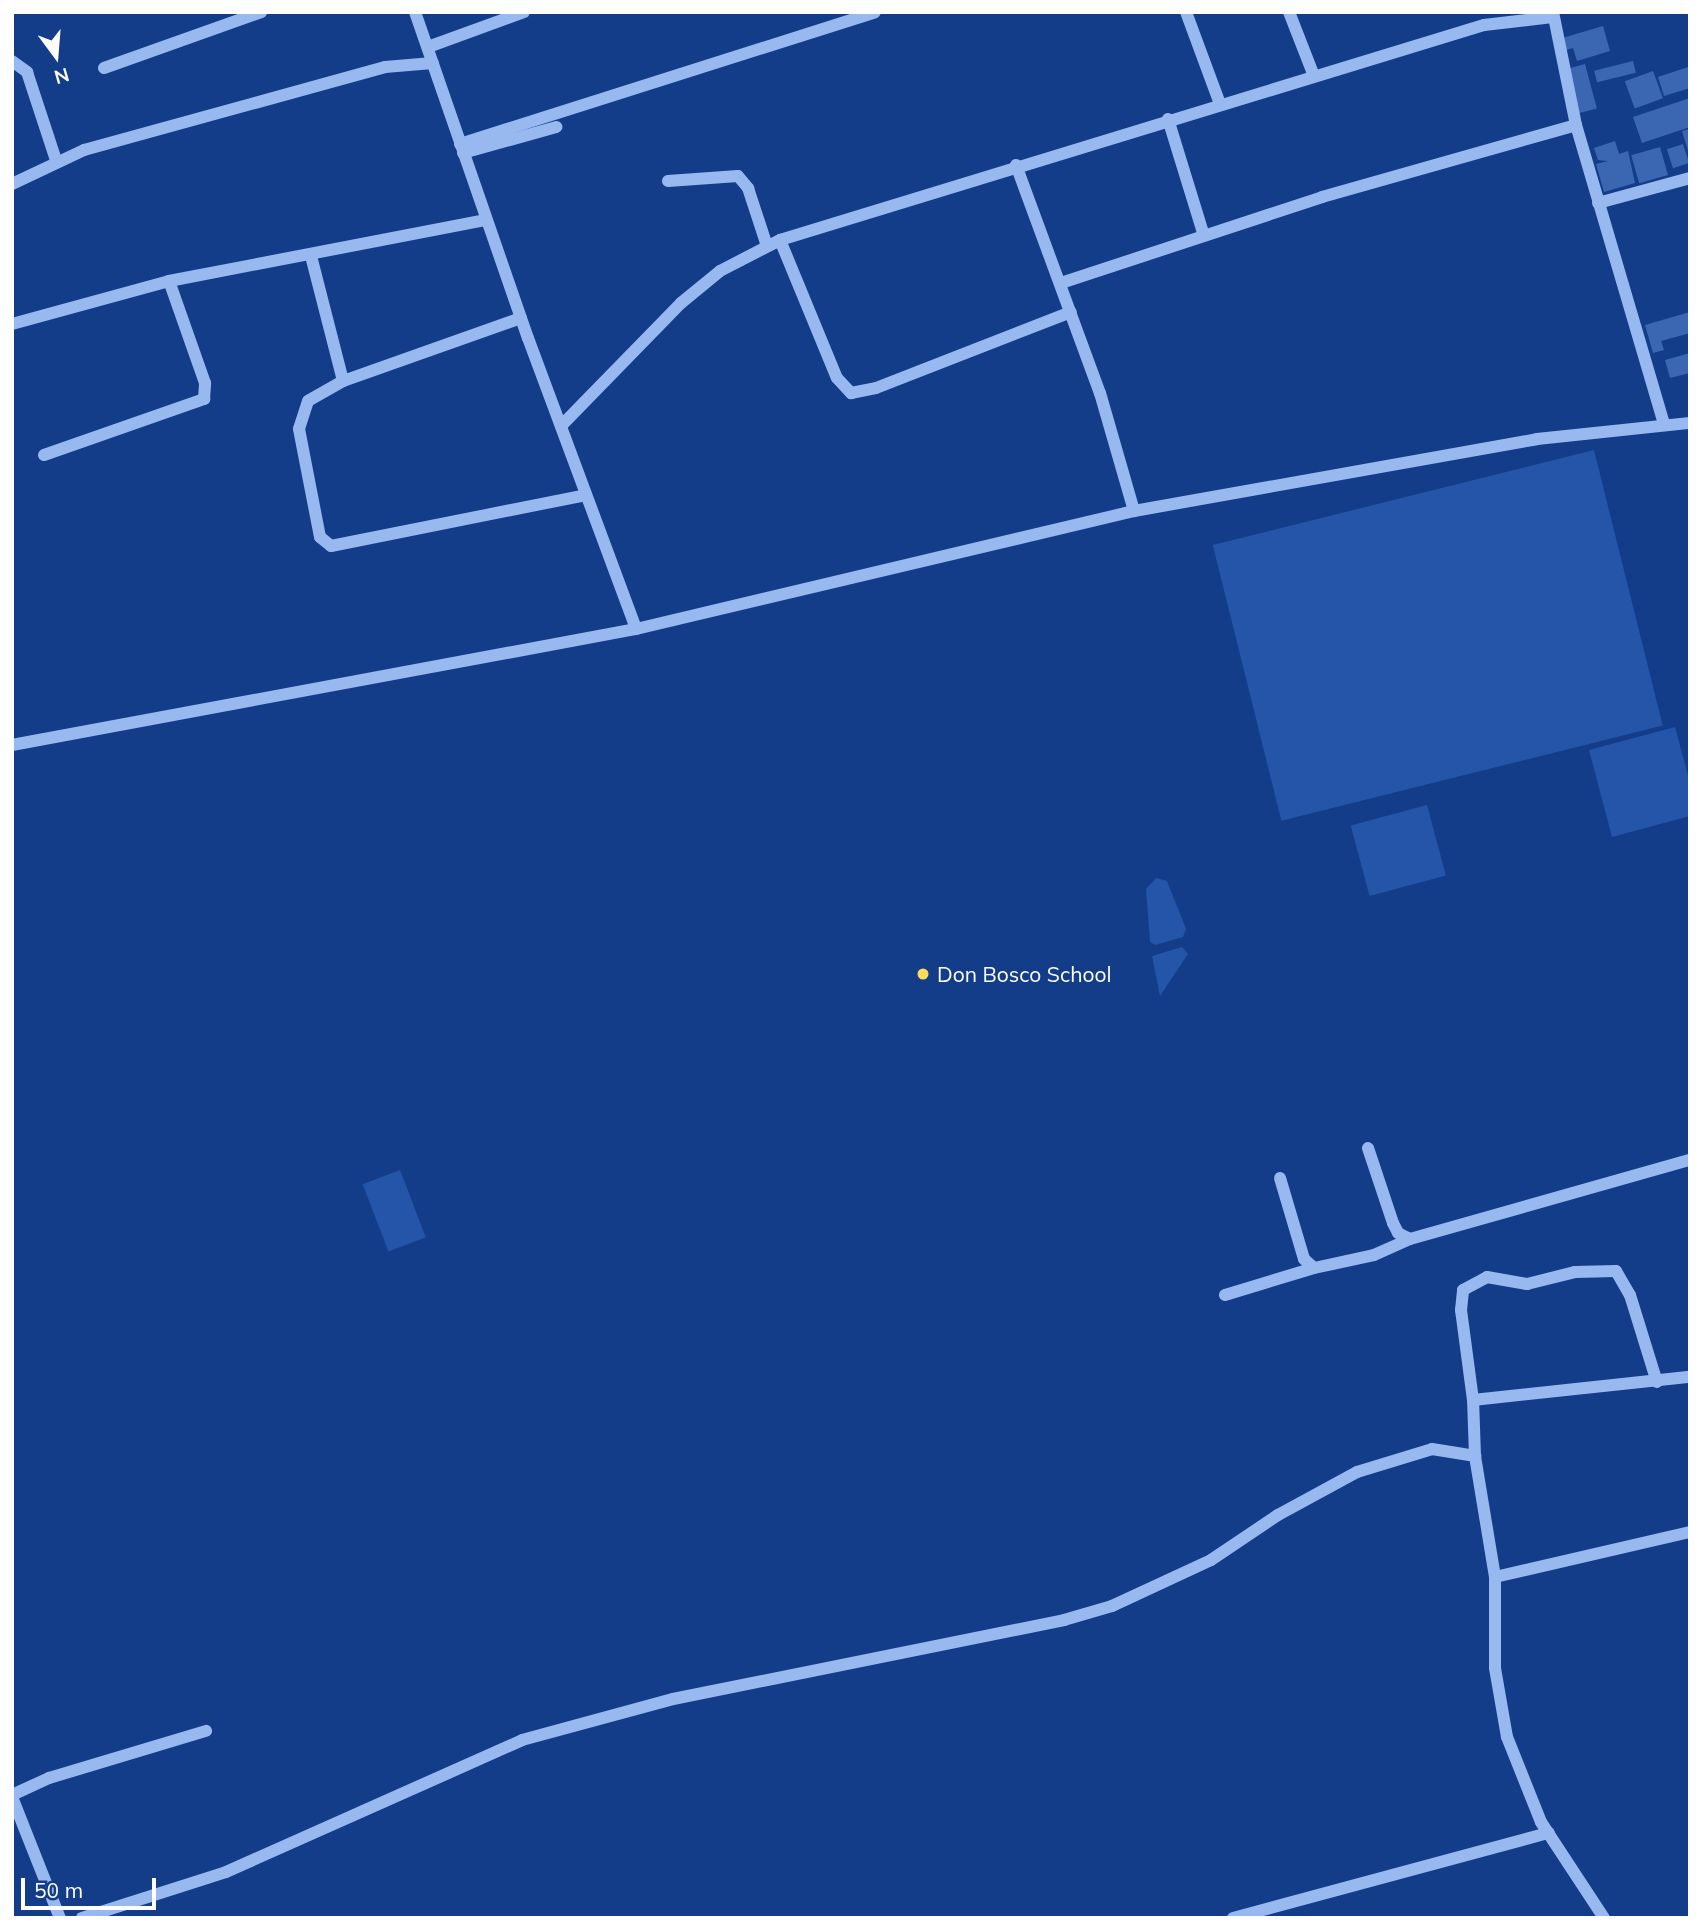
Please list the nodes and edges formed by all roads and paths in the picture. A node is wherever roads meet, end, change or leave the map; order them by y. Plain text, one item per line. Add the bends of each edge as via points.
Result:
1 (261, 12) edge
2 (415, 12) edge
3 (524, 12) edge
4 (875, 12) edge
5 (1186, 12) edge
6 (1289, 12) edge
7 (1553, 15) edge
8 (428, 47) junction
9 (12, 61) edge
10 (433, 63) junction
11 (104, 68) dead end
12 (1314, 76) junction
13 (1220, 104) junction
14 (1168, 120) junction
15 (1576, 125) junction
16 (556, 127) dead end
17 (462, 149) junction
18 (57, 160) junction
19 (1016, 165) junction
20 (1690, 178) edge
21 (668, 181) dead end
22 (12, 184) edge
23 (1598, 202) junction
24 (486, 220) junction
25 (1204, 236) junction
26 (780, 240) junction
27 (767, 246) junction
28 (311, 257) junction
29 (169, 281) junction
30 (1061, 283) junction
31 (1071, 312) junction
32 (521, 318) junction
33 (12, 324) edge
34 (343, 381) junction
35 (1690, 423) edge
36 (1664, 424) junction
37 (561, 426) junction
38 (44, 455) dead end
39 (586, 495) junction
40 (1134, 511) junction
41 (636, 629) junction
42 (12, 745) edge
43 (1368, 1148) dead end
44 (1690, 1160) edge
45 (1280, 1178) dead end
46 (1410, 1239) junction
47 (1314, 1268) junction
48 (1226, 1295) dead end
49 (1690, 1377) edge
50 (1657, 1382) junction
51 (1474, 1400) junction
52 (1475, 1456) junction
53 (1690, 1532) edge
54 (1495, 1577) junction
55 (206, 1731) dead end
56 (12, 1796) edge
57 (1549, 1833) junction
58 (60, 1918) edge
59 (82, 1918) edge
60 (1233, 1918) edge
61 (1604, 1918) edge

1 - 11 street
2 - 8 street
3 - 8 street
4 - 17 street
5 - 13 street
6 - 12 street
7 - 12 street via 1484,25
7 - 15 street
8 - 10 street
9 - 18 street via 27,72
10 - 17 street
10 - 18 street via 385,67
12 - 13 street
13 - 14 street
14 - 19 street
14 - 25 street
15 - 23 street
15 - 25 street
16 - 17 street
17 - 24 street
18 - 22 street
19 - 26 street
19 - 30 street
20 - 23 street
21 - 27 street via 738,176 748,188
23 - 36 street
24 - 28 street
24 - 32 street
25 - 30 street
26 - 27 street
26 - 31 street via 837,378 852,393 876,388
27 - 37 street via 720,271 681,303
28 - 29 street
28 - 34 street
29 - 33 street
29 - 38 street via 205,383 204,399
30 - 31 street
31 - 40 street
32 - 34 street
32 - 37 street
34 - 39 street via 308,401 300,416 303,461 320,537 326,545
35 - 36 street
36 - 40 street via 1536,439
37 - 39 street
39 - 41 street
40 - 41 street
41 - 42 street
43 - 46 street via 1393,1223 1398,1233
44 - 46 street
45 - 47 street via 1304,1259
46 - 47 street via 1374,1255
47 - 48 street
49 - 50 street
50 - 51 street
50 - 51 street via 1627,1287 1616,1271 1575,1272 1527,1284 1487,1277 1469,1284 1461,1298
51 - 52 street
52 - 54 street
52 - 59 street via 1432,1449 1357,1472 1278,1515 1211,1560 1112,1606 1064,1620 673,1699 522,1740 226,1872
53 - 54 street
54 - 57 street via 1499,1701 1524,1785
55 - 56 street via 61,1774
56 - 58 street
57 - 60 street
57 - 61 street

